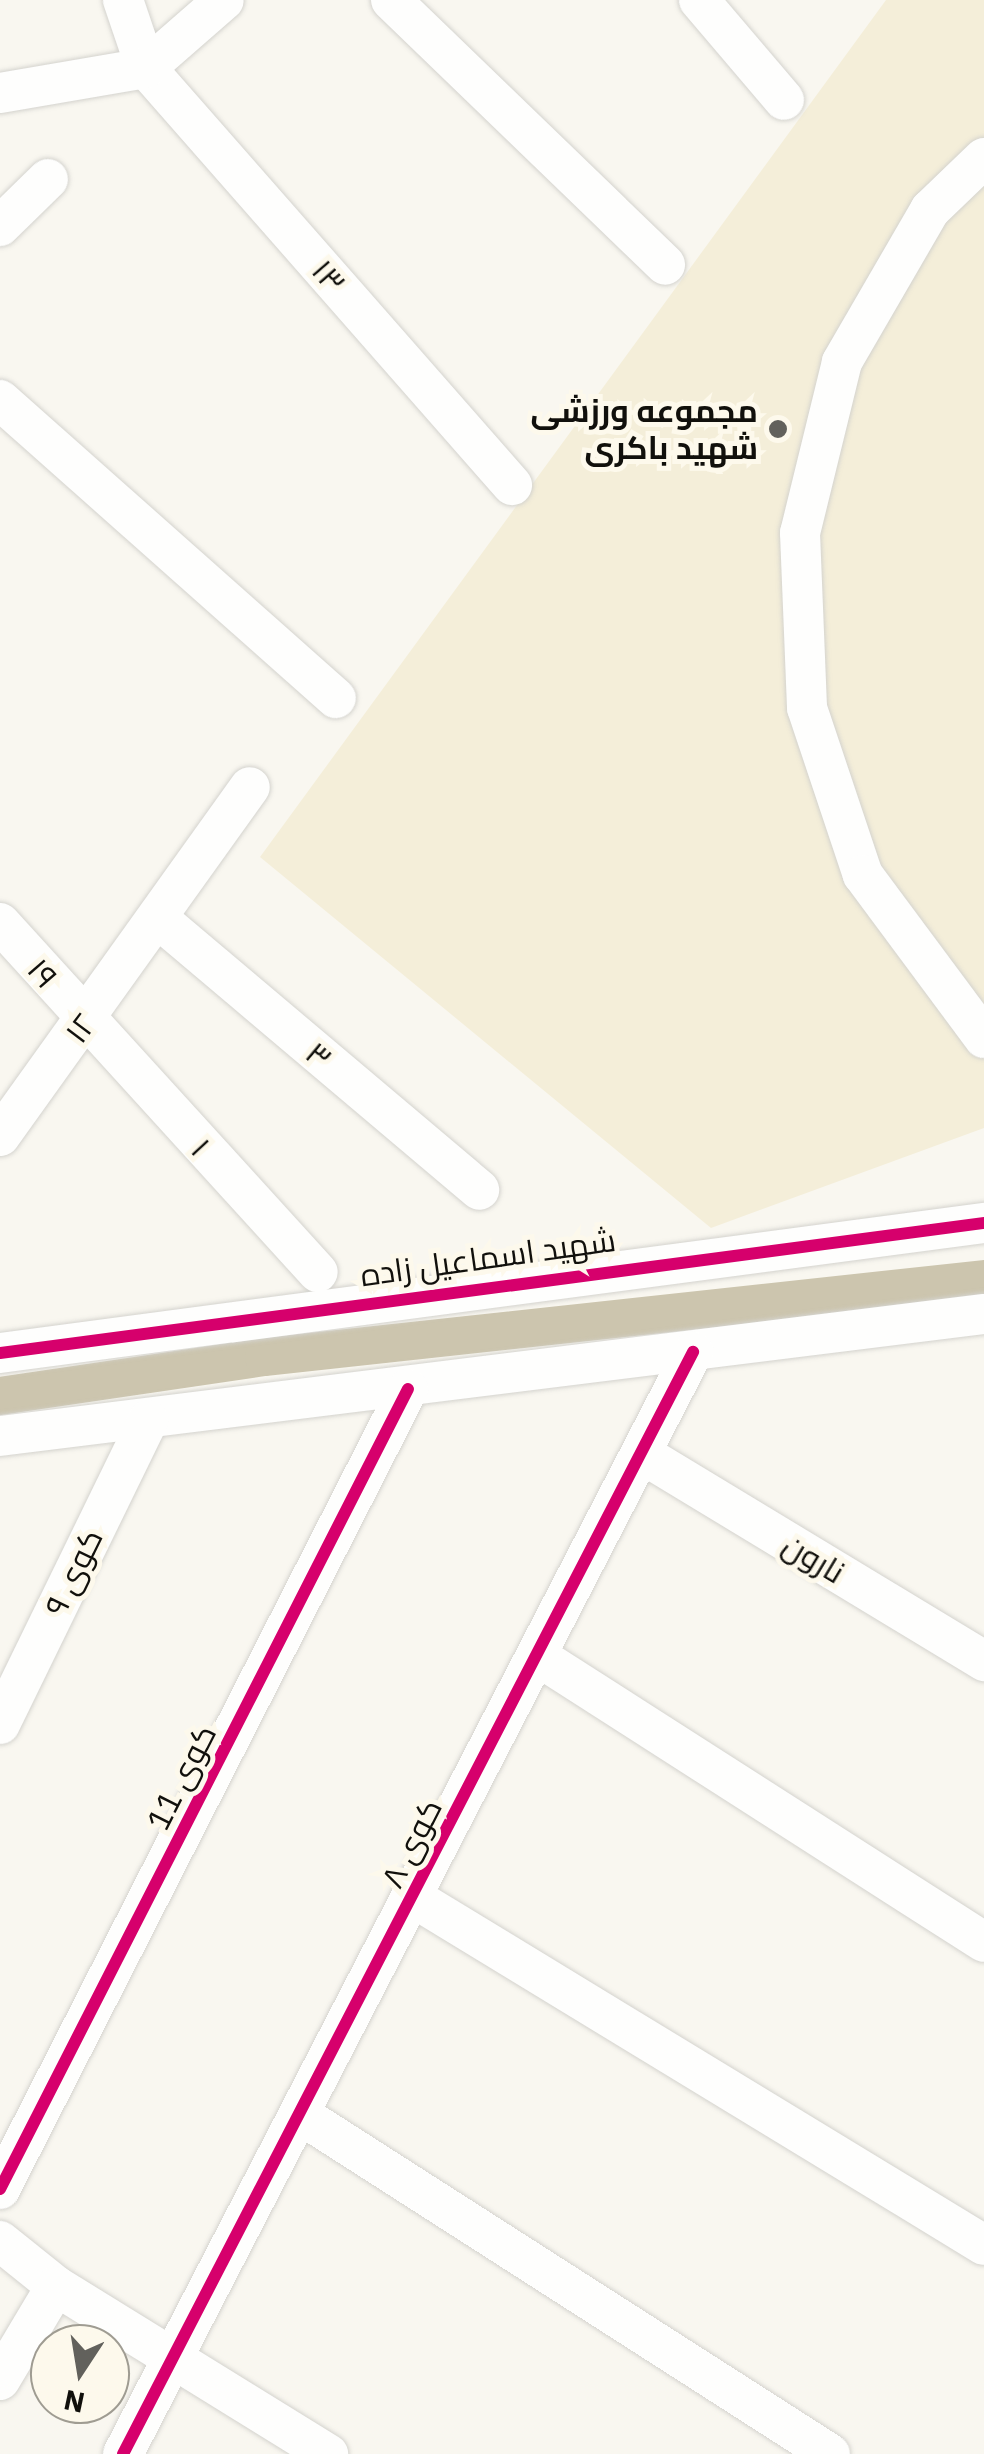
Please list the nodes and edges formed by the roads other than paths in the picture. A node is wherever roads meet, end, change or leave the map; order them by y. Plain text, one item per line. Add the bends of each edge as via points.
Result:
1 (124, 0) edge
2 (224, 0) edge
3 (391, 0) edge
4 (699, 0) edge
5 (146, 68) junction
6 (0, 94) edge
7 (784, 100) dead end
8 (984, 158) edge
9 (48, 179) dead end
10 (0, 226) edge
11 (665, 265) dead end
12 (0, 400) edge
13 (512, 484) dead end
14 (336, 698) dead end
15 (250, 787) dead end
16 (160, 920) junction
17 (0, 924) edge
18 (85, 1022) junction
19 (984, 1038) edge
20 (0, 1136) edge
21 (479, 1190) dead end
22 (984, 1223) edge
23 (318, 1272) dead end
24 (984, 1314) edge
25 (694, 1352) junction
26 (0, 1353) edge
27 (408, 1389) junction
28 (148, 1420) junction
29 (0, 1436) edge
30 (644, 1455) junction
31 (539, 1657) junction
32 (984, 1661) edge
33 (0, 1724) edge
34 (414, 1898) junction
35 (984, 1942) edge
36 (301, 2116) junction
37 (0, 2190) edge
38 (0, 2241) edge
39 (984, 2245) edge
40 (56, 2286) junction
41 (174, 2359) junction
42 (0, 2380) edge
43 (123, 2454) edge
44 (328, 2454) edge
45 (830, 2454) edge

1 - 5 street
2 - 5 street
3 - 11 street
4 - 7 street
5 - 6 street
5 - 13 street, ۱۳
8 - 19 street via 930,210 842,362 800,533 807,708 862,875
9 - 10 street
12 - 14 street
15 - 16 street, ۱۲
16 - 18 street, ۱۲
16 - 21 street, ۳
17 - 18 street, ۱۹
18 - 20 street, ۱۲
18 - 23 street, ۱
22 - 26 street, شهید اسماعیل زاده
24 - 25 street
25 - 27 street
25 - 30 street, کوی ۸
27 - 28 street
27 - 37 street, کوی 11
28 - 29 street
28 - 33 street, کوی ۹
30 - 31 street, کوی ۸
30 - 32 street, نارون
31 - 34 street, کوی ۸
31 - 35 street
34 - 36 street, کوی ۸
34 - 39 street
36 - 41 street, کوی ۸
36 - 45 street
38 - 40 street
40 - 41 street
40 - 42 street
41 - 43 street, کوی ۸
41 - 44 street

